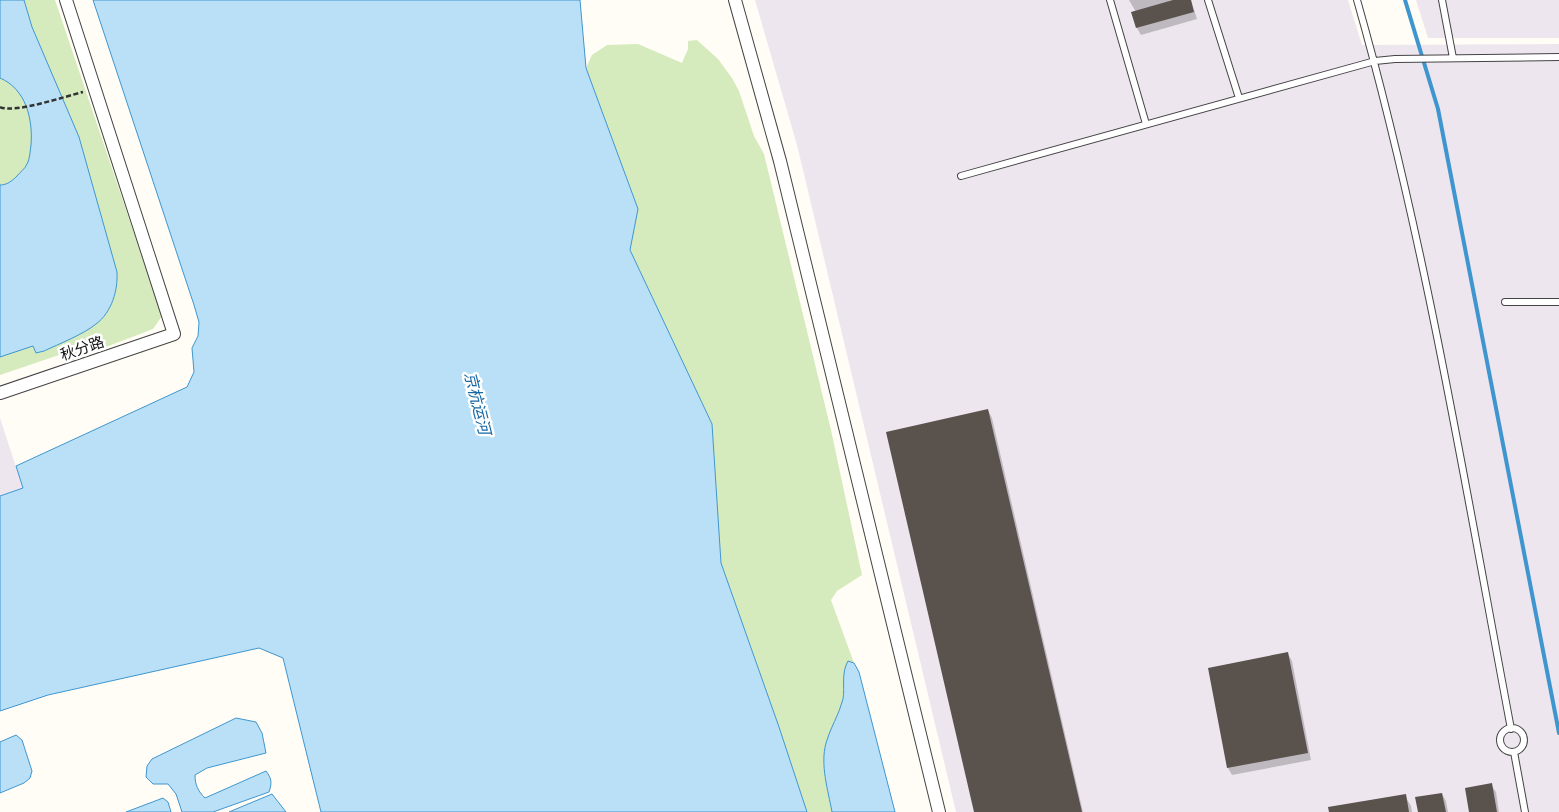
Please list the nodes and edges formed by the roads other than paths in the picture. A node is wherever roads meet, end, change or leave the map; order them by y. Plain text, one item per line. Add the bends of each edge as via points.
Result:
1 (66, 0) edge
2 (735, 0) edge
3 (1110, 0) edge
4 (1208, 0) edge
5 (1357, 0) edge
6 (1442, 0) edge
7 (1559, 57) edge
8 (1453, 58) junction
9 (1375, 61) junction
10 (1239, 98) junction
11 (1146, 124) junction
12 (961, 176) dead end
13 (1505, 302) dead end
14 (1559, 302) edge
15 (0, 394) edge
16 (1511, 729) junction
17 (1514, 752) junction
18 (938, 812) edge
19 (1525, 812) edge

1 - 15 street, 秋分路 via 174,334
2 - 18 street via 780,162
3 - 11 lane
4 - 10 lane
5 - 9 lane
6 - 8 lane
7 - 8 lane
8 - 9 lane
9 - 10 lane
9 - 16 lane via 1428,284
10 - 11 lane
11 - 12 lane
13 - 14 lane
16 - 17 lane via 1519,731 1524,740 1521,748
16 - 17 lane via 1502,734 1501,742 1504,749
17 - 19 lane

